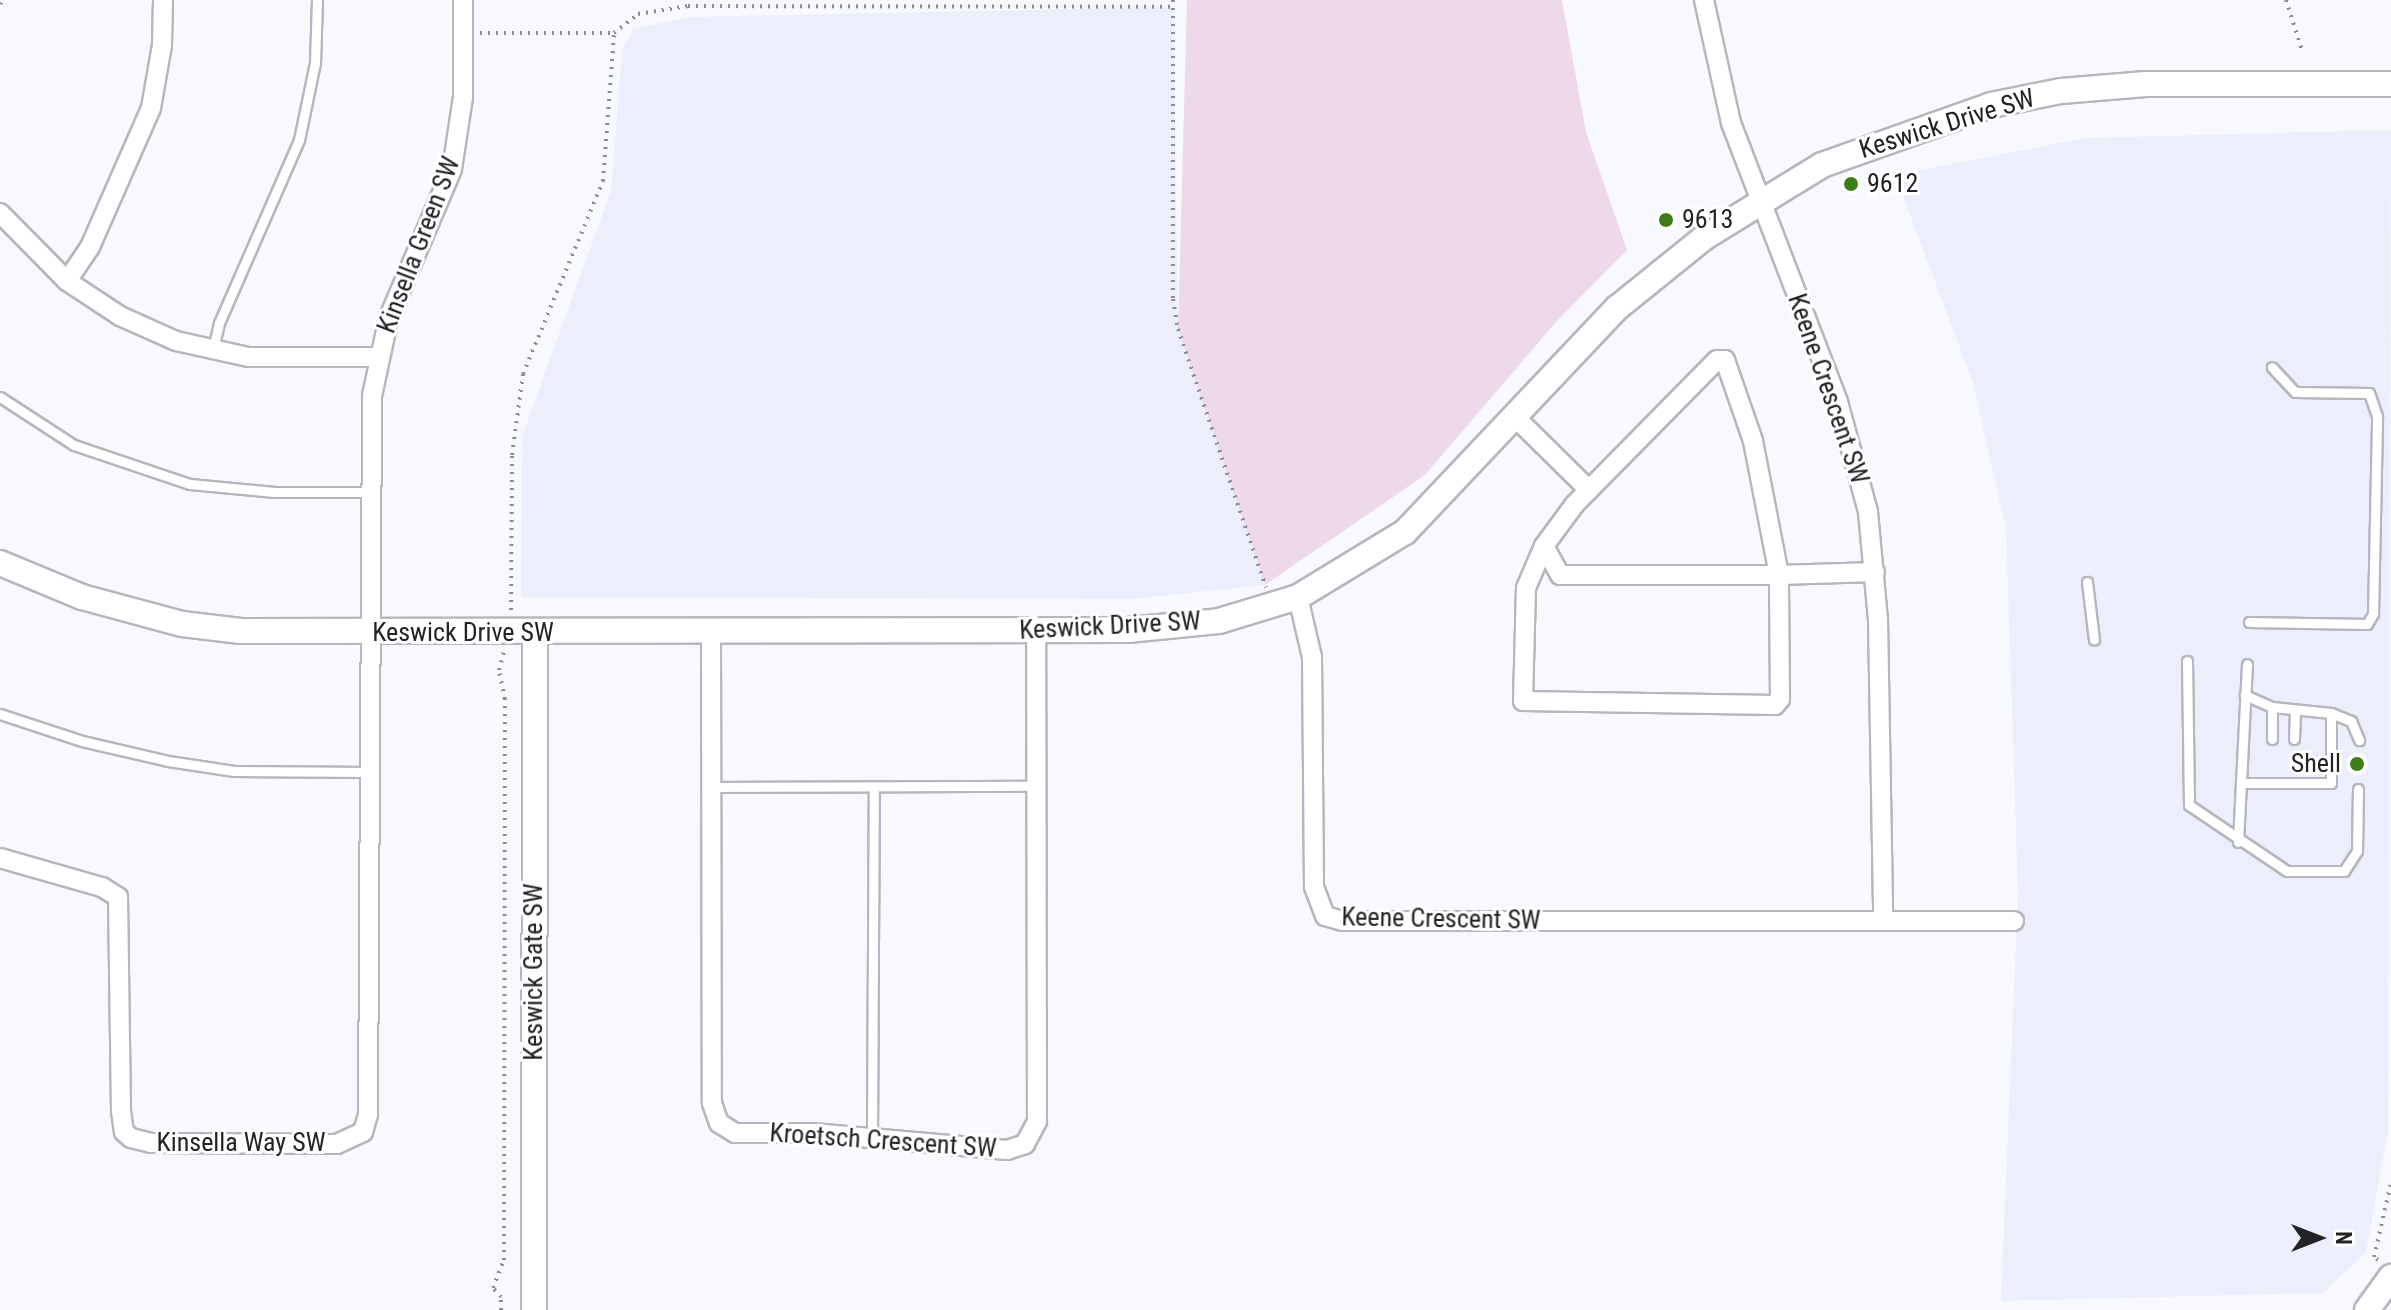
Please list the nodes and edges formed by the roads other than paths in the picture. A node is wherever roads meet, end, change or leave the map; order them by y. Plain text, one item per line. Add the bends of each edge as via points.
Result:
1 (163, 0) edge
2 (317, 0) edge
3 (463, 0) edge
4 (1704, 0) edge
5 (2391, 84) edge
6 (1759, 200) junction
7 (0, 213) edge
8 (67, 281) junction
9 (212, 351) junction
10 (378, 357) junction
11 (2272, 367) dead end
12 (0, 397) edge
13 (1515, 417) junction
14 (1589, 490) junction
15 (370, 492) junction
16 (1544, 546) junction
17 (0, 563) edge
18 (1875, 572) junction
19 (1779, 575) junction
20 (2087, 582) dead end
21 (1298, 597) junction
22 (2249, 622) dead end
23 (1036, 631) junction
24 (711, 632) junction
25 (370, 633) junction
26 (535, 634) junction
27 (2094, 640) dead end
28 (2187, 661) dead end
29 (2247, 664) dead end
30 (2245, 695) junction
31 (2272, 707) junction
32 (2295, 711) junction
33 (2331, 713) junction
34 (0, 714) edge
35 (2272, 739) dead end
36 (2294, 739) dead end
37 (2359, 740) dead end
38 (2272, 770) dead end
39 (2295, 770) dead end
40 (369, 772) junction
41 (2272, 782) junction
42 (2294, 782) junction
43 (2241, 783) junction
44 (1036, 786) junction
45 (712, 787) junction
46 (874, 787) junction
47 (2358, 789) dead end
48 (2238, 842) junction
49 (0, 858) edge
50 (1883, 920) junction
51 (2014, 921) dead end
52 (872, 1138) junction
53 (2387, 1270) edge
54 (534, 1310) edge
55 (2367, 1310) edge

1 - 8 street via 158,77 142,133 90,247
2 - 9 lane via 315,63 299,140 219,323
3 - 10 street, Kinsella Green SW via 462,117 452,169 398,293
4 - 6 street, Keene Crescent SW via 1727,109
5 - 6 street, Keswick Drive SW via 2146,84 2061,91 1991,105 1902,133 1822,165
6 - 13 street, Keswick Drive SW via 1617,308
6 - 18 street, Keene Crescent SW via 1851,441
7 - 8 street
8 - 9 street via 150,331
9 - 10 street via 266,357
10 - 15 street, Kinsella Green SW
11 - 22 lane via 2295,392 2369,393 2377,416 2373,614 2367,624
12 - 15 lane via 74,445 190,484 275,492
13 - 14 street
13 - 21 street, Keswick Drive SW via 1405,532
14 - 16 street
14 - 19 street via 1717,360 1725,360 1753,441
15 - 25 street, Kinsella Green SW
16 - 19 street via 1560,575
16 - 19 street via 1526,588 1523,701 1775,705 1780,699
17 - 25 street, Keswick Drive SW via 82,597 182,624 241,631
18 - 19 street
18 - 50 street, Keene Crescent SW
20 - 27 lane
21 - 23 street, Keswick Drive SW via 1165,628
21 - 50 street, Keene Crescent SW via 1312,657 1314,887 1325,916 1342,921
23 - 24 street, Keswick Drive SW
23 - 44 street, Kroetsch Crescent SW
24 - 26 street, Keswick Drive SW
24 - 45 street, Kroetsch Crescent SW
25 - 26 street, Keswick Drive SW
25 - 40 street, Kinsella Way SW
26 - 54 street, Keswick Gate SW
28 - 48 lane via 2189,805
29 - 30 lane
30 - 31 lane
30 - 43 lane
31 - 32 lane
31 - 35 lane
32 - 33 lane
32 - 36 lane
33 - 37 lane via 2351,721
33 - 42 lane via 2331,783
34 - 40 lane via 82,741 179,763 234,771
38 - 41 lane
39 - 42 lane
40 - 49 street, Kinsella Way SW via 368,1115 363,1132 345,1143 141,1143 124,1132 118,897 102,887
41 - 42 lane
41 - 43 lane
43 - 48 lane
44 - 46 lane
44 - 52 street, Kroetsch Crescent SW via 1035,1132 1025,1144 1007,1150
45 - 46 lane
45 - 52 street, Kroetsch Crescent SW via 714,1114 725,1130 735,1133
46 - 52 lane
47 - 48 lane via 2357,851 2344,871 2287,871
50 - 51 street, Keene Crescent SW
53 - 55 street

